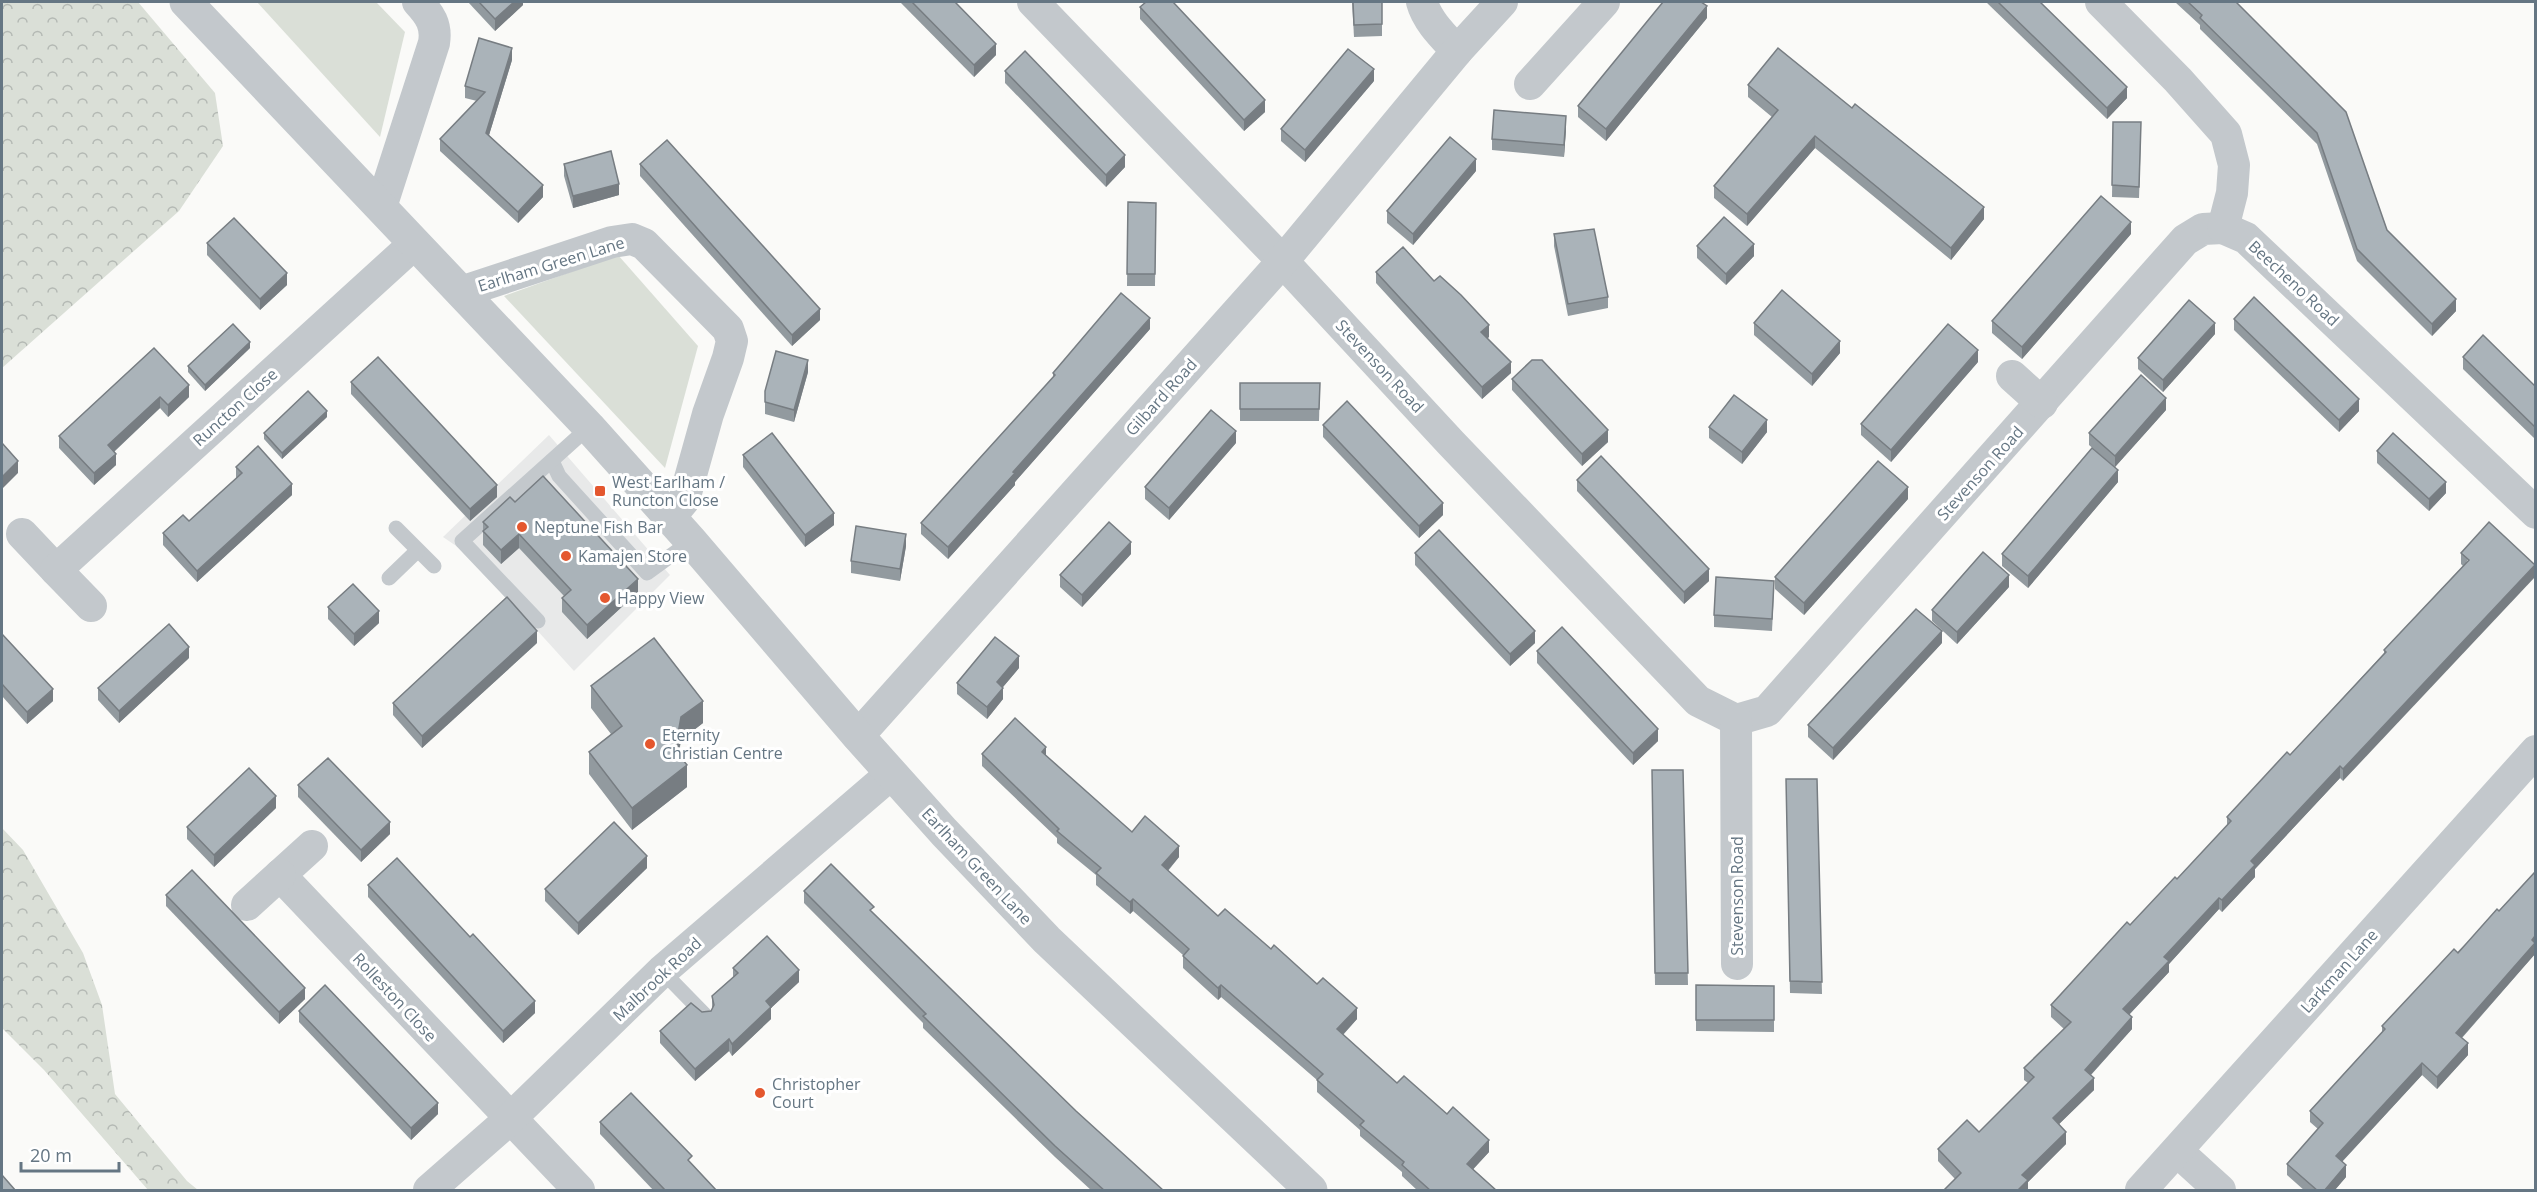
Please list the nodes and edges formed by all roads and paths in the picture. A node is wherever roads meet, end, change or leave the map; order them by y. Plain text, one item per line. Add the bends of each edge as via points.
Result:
1 (186, 2) edge
2 (418, 2) edge
3 (1032, 2) edge
4 (1422, 2) edge
5 (1502, 2) edge
6 (1604, 2) edge
7 (2101, 2) edge
8 (1457, 51) junction
9 (1530, 84) dead end
10 (381, 207) junction
11 (2223, 228) junction
12 (414, 244) junction
13 (1282, 262) junction
14 (461, 292) junction
15 (2012, 376) dead end
16 (2042, 403) junction
17 (589, 427) junction
18 (552, 461) junction
19 (2535, 513) edge
20 (396, 528) dead end
21 (681, 529) junction
22 (22, 534) dead end
23 (417, 551) junction
24 (434, 566) dead end
25 (56, 570) junction
26 (389, 578) dead end
27 (91, 606) dead end
28 (538, 621) dead end
29 (1736, 720) junction
30 (858, 736) junction
31 (2535, 751) edge
32 (891, 774) junction
33 (312, 846) dead end
34 (280, 875) junction
35 (247, 905) dead end
36 (1737, 964) dead end
37 (662, 971) junction
38 (705, 1015) edge
39 (510, 1119) junction
40 (2177, 1151) junction
41 (429, 1191) edge
42 (579, 1191) edge
43 (1311, 1191) edge
44 (2141, 1191) edge
45 (2220, 1191) edge

1 - 10 street, Earlham Green Lane
2 - 10 street via 437,30
3 - 13 street, Stevenson Road
4 - 8 street via 1433,23
5 - 8 street, Gilbard Road
6 - 9 street
7 - 11 street via 2226,134 2234,165
8 - 13 street, Gilbard Road
10 - 12 street, Earlham Green Lane
11 - 16 street, Stevenson Road via 2203,229 2185,240
11 - 19 street, Beecheno Road via 2246,238
12 - 14 street, Earlham Green Lane
12 - 25 street, Runcton Close
13 - 29 street, Stevenson Road via 1698,701
13 - 30 street, Gilbard Road
14 - 17 street, Earlham Green Lane
14 - 21 street, Earlham Green Lane via 612,242 632,239 644,244 728,329 732,341 684,500
15 - 16 street
16 - 29 street, Stevenson Road via 1767,711
17 - 18 lane
17 - 21 street, Earlham Green Lane
18 - 21 lane via 559,476 648,573
18 - 28 lane via 462,541
20 - 23 lane
21 - 30 street, Earlham Green Lane
22 - 25 street
23 - 24 lane
23 - 26 lane
25 - 27 street
29 - 36 street, Stevenson Road
30 - 32 street, Earlham Green Lane
31 - 40 street, Larkman Lane
32 - 37 street, Malbrook Road
32 - 43 street, Earlham Green Lane via 1047,940
33 - 34 street
34 - 35 street
34 - 39 street, Rolleston Close
37 - 38 lane
37 - 39 street, Malbrook Road
39 - 41 street, Malbrook Road
39 - 42 street, Rolleston Close
40 - 44 street, Larkman Lane
40 - 45 street

